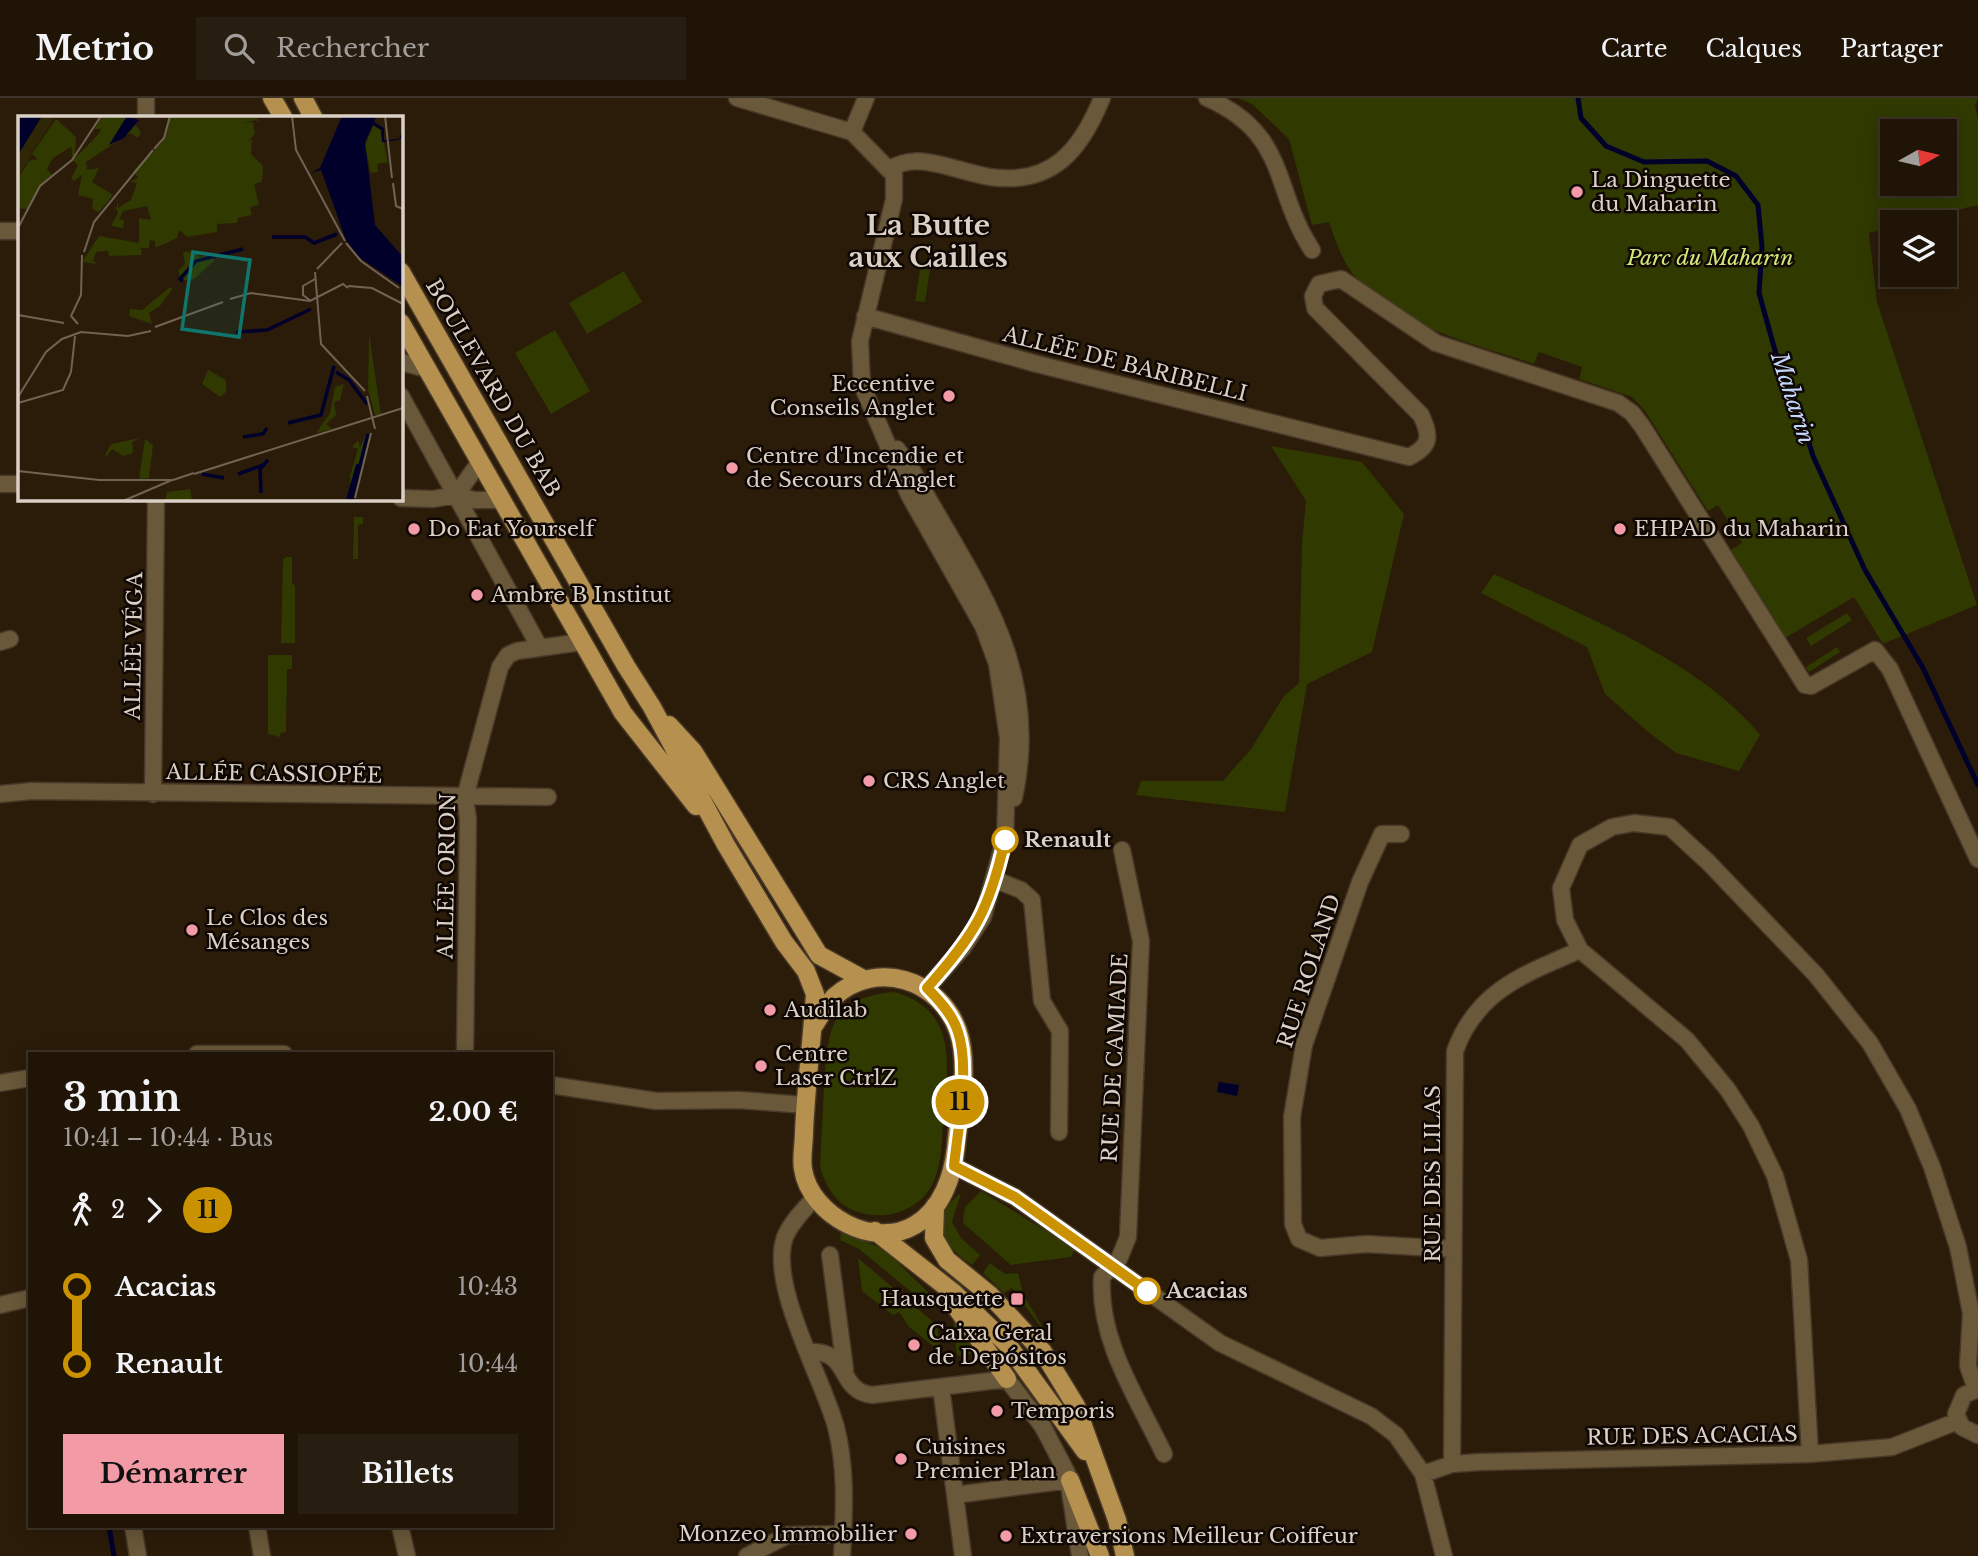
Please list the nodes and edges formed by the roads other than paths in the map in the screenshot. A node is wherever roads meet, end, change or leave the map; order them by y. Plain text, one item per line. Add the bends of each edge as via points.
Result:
1 (146, 98) edge
2 (272, 98) edge
3 (303, 98) edge
4 (737, 98) edge
5 (866, 98) edge
6 (1102, 98) edge
7 (1207, 98) edge
8 (146, 116) edge
9 (282, 116) edge
10 (312, 116) edge
11 (852, 132) junction
12 (890, 169) junction
13 (0, 231) edge
14 (18, 231) edge
15 (1312, 250) dead end
16 (402, 274) edge
17 (865, 316) junction
18 (402, 330) edge
19 (402, 362) edge
20 (428, 369) junction
21 (402, 398) edge
22 (479, 463) junction
23 (0, 484) edge
24 (18, 484) edge
25 (456, 495) junction
26 (402, 498) edge
27 (156, 500) edge
28 (499, 500) junction
29 (582, 642) junction
30 (540, 648) junction
31 (652, 706) junction
32 (0, 794) edge
33 (153, 794) junction
34 (465, 797) junction
35 (548, 797) dead end
36 (1401, 834) dead end
37 (726, 845) junction
38 (1122, 850) dead end
39 (1978, 859) edge
40 (996, 880) junction
41 (1580, 950) junction
42 (863, 979) junction
43 (927, 988) junction
44 (813, 1027) junction
45 (465, 1052) edge
46 (28, 1078) edge
47 (0, 1083) edge
48 (553, 1085) edge
49 (805, 1105) junction
50 (1059, 1132) dead end
51 (954, 1166) junction
52 (814, 1198) junction
53 (935, 1206) junction
54 (875, 1231) junction
55 (1453, 1249) junction
56 (830, 1255) dead end
57 (1114, 1266) junction
58 (936, 1279) junction
59 (28, 1298) edge
60 (0, 1305) edge
61 (807, 1352) junction
62 (845, 1369) junction
63 (1007, 1379) junction
64 (941, 1387) junction
65 (1977, 1389) edge
66 (1958, 1421) junction
67 (1978, 1435) edge
68 (1164, 1454) dead end
69 (1810, 1454) junction
70 (1452, 1464) junction
71 (1096, 1466) junction
72 (1423, 1474) junction
73 (1070, 1480) junction
74 (955, 1495) junction
75 (133, 1528) edge
76 (257, 1528) edge
77 (400, 1528) edge
78 (844, 1534) junction
79 (138, 1556) edge
80 (262, 1556) edge
81 (407, 1556) edge
82 (747, 1556) edge
83 (842, 1556) edge
84 (963, 1556) edge
85 (1080, 1556) edge
86 (1100, 1556) edge
87 (1125, 1556) edge
88 (1444, 1556) edge

1 - 8 street
2 - 9 main road
3 - 10 main road
4 - 11 street
5 - 11 street
6 - 12 street via 1089,131 1072,154 1035,173 988,177 921,161 898,163
7 - 15 street via 1258,132
11 - 12 street
12 - 17 street via 896,182 894,199
13 - 14 street
16 - 31 main road, BOULEVARD DU BAB
17 - 39 street, ALLÉE DE BARIBELLI via 1409,457 1429,443 1421,415 1315,308 1313,296 1319,284 1341,279 1436,343 1618,403 1632,413 1805,685 1811,686 1875,650 1890,669
17 - 40 street via 860,341 862,385 909,495 983,626 997,664 1008,738 1005,841
18 - 20 main road
19 - 20 street
20 - 22 main road
21 - 25 street
22 - 25 street
22 - 28 main road
23 - 24 street
25 - 26 street
25 - 28 street
25 - 30 street
27 - 33 street, ALLÉE VÉGA
28 - 29 main road
29 - 30 street, ALLÉE ORION
29 - 37 main road via 623,712
30 - 34 street, ALLÉE ORION via 508,655 500,667
31 - 37 main road, BOULEVARD DU BAB
31 - 42 main road, BOULEVARD DU BAB via 693,751 819,955
32 - 33 street, ALLÉE CASSIOPÉE
33 - 34 street, ALLÉE CASSIOPÉE
34 - 35 street, ALLÉE CASSIOPÉE
34 - 45 street, ALLÉE ORION
36 - 55 street, RUE ROLAND via 1382,834 1360,882 1304,1045 1292,1117 1293,1224 1299,1239 1320,1248 1366,1244
37 - 44 main road, BOULEVARD DU BAB via 806,971 815,994
38 - 57 street, RUE DE CAMIADE via 1141,941 1128,1237
40 - 43 street via 983,917
40 - 50 street via 1032,900 1042,1001 1060,1031
41 - 55 street, RUE DES LILAS via 1498,989 1461,1035 1455,1051 1452,1104
41 - 65 street via 1565,920 1562,888 1580,845 1612,827 1634,823 1670,827 1816,975 1870,1043 1908,1109 1932,1167 1963,1273 1971,1313 1969,1366
41 - 69 street via 1687,1040 1728,1090 1774,1176 1799,1260
42 - 43 main road via 905,979
42 - 44 main road via 833,997
43 - 51 main road via 958,1030 963,1058
44 - 49 main road
46 - 47 street
48 - 49 street via 656,1101
49 - 52 main road via 803,1170
51 - 53 main road
51 - 57 street via 1015,1197
52 - 54 main road via 839,1222
52 - 61 street via 785,1239 783,1260 785,1288
53 - 54 main road via 915,1225
53 - 71 main road via 934,1238 947,1260 990,1295 1043,1352 1076,1406
54 - 58 main road
55 - 70 street, RUE DES LILAS
56 - 62 street
57 - 68 street, RUE DE CAMIADE via 1102,1278 1107,1336
57 - 72 street via 1220,1343 1371,1416 1395,1435
58 - 63 main road
58 - 71 main road via 1008,1345
59 - 60 street
61 - 62 street via 835,1358
61 - 78 street via 836,1428 846,1506
62 - 64 street via 858,1394
63 - 64 street
63 - 73 street via 1043,1427
64 - 74 street
65 - 66 street via 1959,1400
66 - 67 street
66 - 69 street, RUE DES ACACIAS via 1892,1447
69 - 70 street, RUE DES ACACIAS
70 - 72 street, RUE DES ACACIAS
71 - 87 main road
72 - 88 street
73 - 74 street
73 - 85 street
73 - 86 main road
74 - 84 street
75 - 79 street
76 - 80 street
77 - 81 street
78 - 82 street via 788,1535
78 - 83 street

